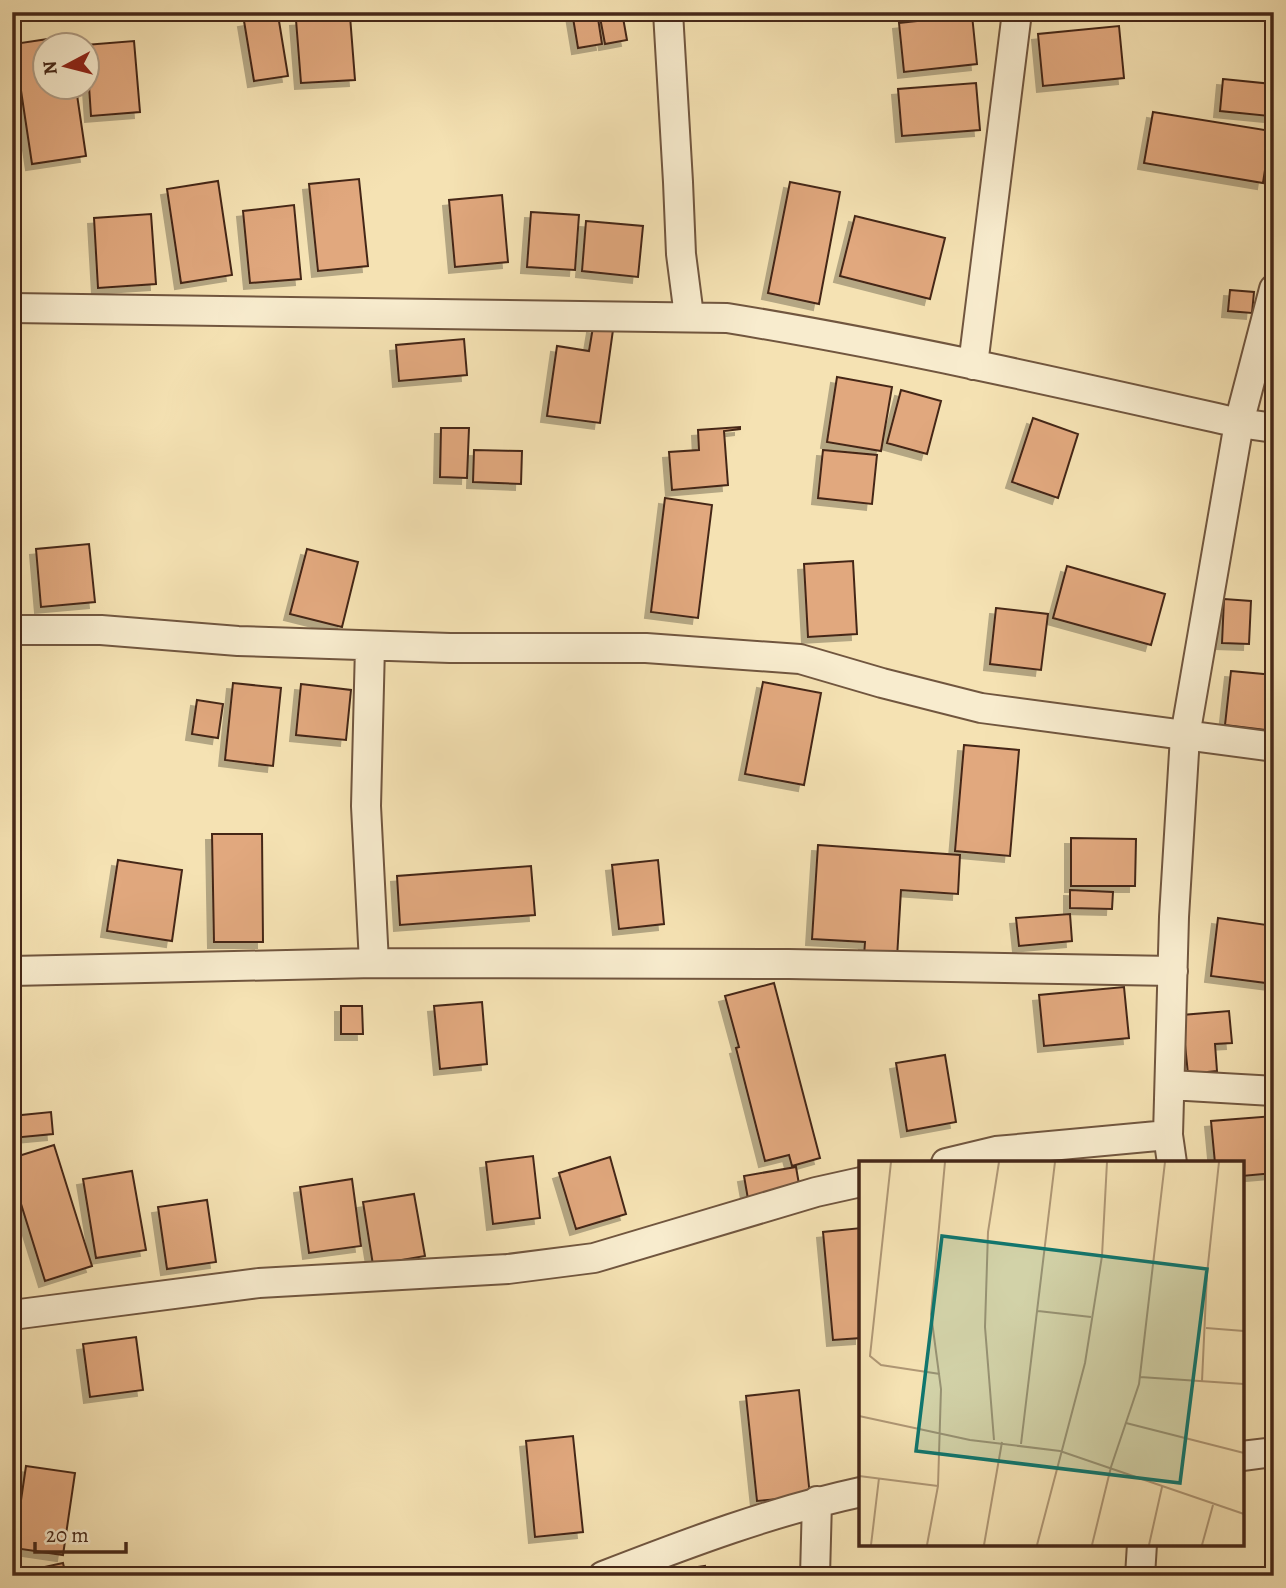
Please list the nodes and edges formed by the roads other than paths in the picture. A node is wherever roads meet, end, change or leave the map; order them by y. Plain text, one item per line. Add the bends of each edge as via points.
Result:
1 (668, 12) edge
2 (1017, 12) edge
3 (1274, 289) edge
4 (12, 308) edge
5 (689, 316) junction
6 (973, 365) junction
7 (1240, 423) junction
8 (1274, 428) edge
9 (12, 630) edge
10 (370, 646) junction
11 (1185, 736) junction
12 (1274, 747) edge
13 (374, 963) junction
14 (12, 971) edge
15 (1173, 971) junction
16 (1170, 1086) junction
17 (1274, 1091) edge
18 (1168, 1135) junction
19 (954, 1161) edge
20 (1172, 1161) edge
21 (859, 1182) edge
22 (12, 1315) edge
23 (1274, 1452) edge
24 (1244, 1456) edge
25 (859, 1492) edge
26 (817, 1502) junction
27 (1142, 1546) edge
28 (603, 1576) edge
29 (815, 1576) edge
30 (1140, 1576) edge

1 - 5 street via 681,254
2 - 6 street
3 - 7 street
4 - 5 street
5 - 6 street via 783,327
6 - 7 street
7 - 8 street
7 - 11 street
9 - 10 street via 101,630
10 - 11 street via 646,648 800,659 981,708
10 - 13 street via 366,806
11 - 12 street
11 - 15 street
13 - 14 street
13 - 15 street
15 - 16 street
16 - 17 street
16 - 18 street
18 - 19 street via 996,1151
18 - 20 street
21 - 22 street via 594,1258 508,1269 259,1283
23 - 24 street
25 - 26 street
26 - 28 street
26 - 29 street
27 - 30 street

